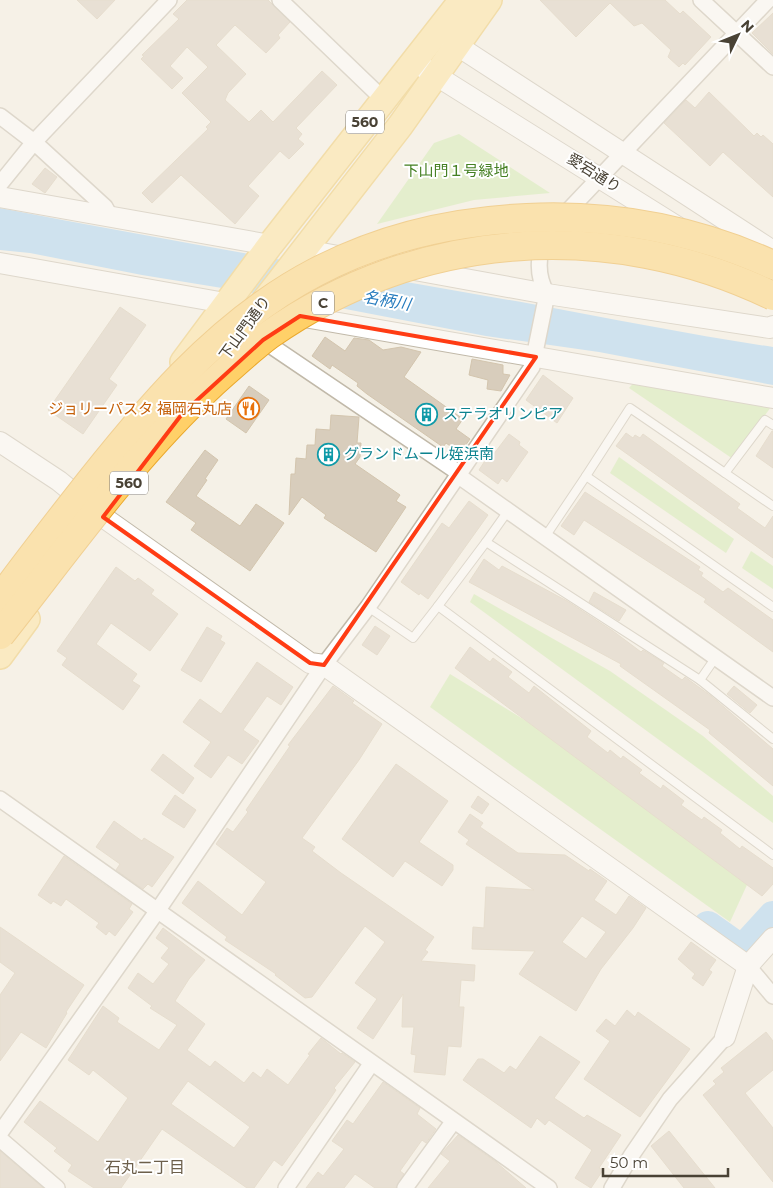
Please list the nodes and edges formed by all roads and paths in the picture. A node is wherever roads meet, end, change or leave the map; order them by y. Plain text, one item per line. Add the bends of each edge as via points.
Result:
1 (169, 0) edge
2 (280, 0) edge
3 (462, 0) edge
4 (490, 0) edge
5 (701, 0) edge
6 (768, 0) edge
7 (736, 34) junction
8 (446, 39) junction
9 (413, 61) junction
10 (773, 67) edge
11 (435, 75) junction
12 (383, 99) junction
13 (0, 116) edge
14 (34, 142) junction
15 (622, 154) junction
16 (599, 177) junction
17 (0, 184) edge
18 (0, 197) edge
19 (110, 216) junction
20 (270, 245) junction
21 (305, 250) junction
22 (773, 251) edge
23 (0, 263) edge
24 (773, 265) edge
25 (773, 288) edge
26 (547, 294) junction
27 (773, 296) edge
28 (225, 304) junction
29 (252, 319) junction
30 (773, 326) edge
31 (536, 357) junction
32 (773, 398) edge
33 (773, 425) edge
34 (0, 442) edge
35 (459, 473) junction
36 (725, 473) junction
37 (586, 476) junction
38 (81, 498) junction
39 (773, 506) edge
40 (508, 511) junction
41 (103, 518) junction
42 (545, 537) junction
43 (486, 542) junction
44 (0, 599) edge
45 (0, 606) edge
46 (438, 606) junction
47 (368, 607) junction
48 (773, 607) edge
49 (0, 635) edge
50 (0, 656) edge
51 (716, 658) junction
52 (324, 665) junction
53 (700, 680) junction
54 (773, 698) edge
55 (773, 739) edge
56 (0, 799) edge
57 (773, 855) edge
58 (158, 910) junction
59 (773, 938) edge
60 (748, 966) junction
61 (773, 996) edge
62 (726, 1037) joint
63 (371, 1064) junction
64 (453, 1122) junction
65 (0, 1133) edge
66 (0, 1139) edge
67 (545, 1187) edge
68 (57, 1188) edge
69 (286, 1188) edge
70 (405, 1188) edge
71 (612, 1188) edge

1 - 14 street
2 - 12 street
3 - 8 main road, 下山門通り / 560
4 - 8 main road, 下山門通り / 560
5 - 7 street
6 - 7 street
7 - 10 street
7 - 15 street
8 - 9 main road, 下山門通り / 560
8 - 11 main road, 下山門通り / 560
8 - 15 street, 愛宕通り
9 - 11 street, 愛宕通り
9 - 12 main road, 下山門通り / 560
11 - 12 street
11 - 16 street, 愛宕通り
11 - 21 main road, 下山門通り / 560
12 - 20 main road, 下山門通り / 560
13 - 14 street
14 - 17 street
14 - 19 street via 105,207
15 - 16 street
15 - 22 street, 愛宕通り
16 - 25 street, 愛宕通り
16 - 26 street via 542,243 540,283
18 - 19 street
19 - 20 street
20 - 28 main road, 下山門通り / 560
21 - 26 street
21 - 29 main road, 下山門通り / 560, bridge
23 - 28 street
24 - 44 highway, C, bridge via 670,229 586,218 500,219 459,225 382,244 349,256 285,290 252,314 213,345 173,384 128,432
26 - 30 street
26 - 31 street
27 - 49 highway, C, bridge via 719,273 655,254 580,245 538,245 497,247 423,262 333,297 268,336 192,403 115,488
28 - 38 main road, 下山門通り / 560
29 - 31 street
29 - 35 street
29 - 41 main road, 下山門通り / 560
31 - 32 street
31 - 35 street
33 - 36 lane via 765,420
34 - 38 street
35 - 40 street
35 - 47 street
36 - 37 lane via 630,408
36 - 39 lane
37 - 42 lane
37 - 48 lane
38 - 41 street
38 - 45 main road, 下山門通り / 560
40 - 42 street
40 - 43 lane
41 - 50 main road, 下山門通り / 560
41 - 52 street via 310,663
42 - 51 street
43 - 46 lane
43 - 53 lane
46 - 47 lane via 413,638
46 - 57 lane
47 - 52 street
51 - 53 lane
51 - 54 street
52 - 58 street
52 - 60 street
53 - 55 lane
56 - 58 street
58 - 63 street
58 - 65 street
59 - 60 street
60 - 61 street
60 - 62 street
62 - 71 street via 670,1099
63 - 64 street
63 - 69 street
64 - 67 street
64 - 70 street
66 - 68 street

